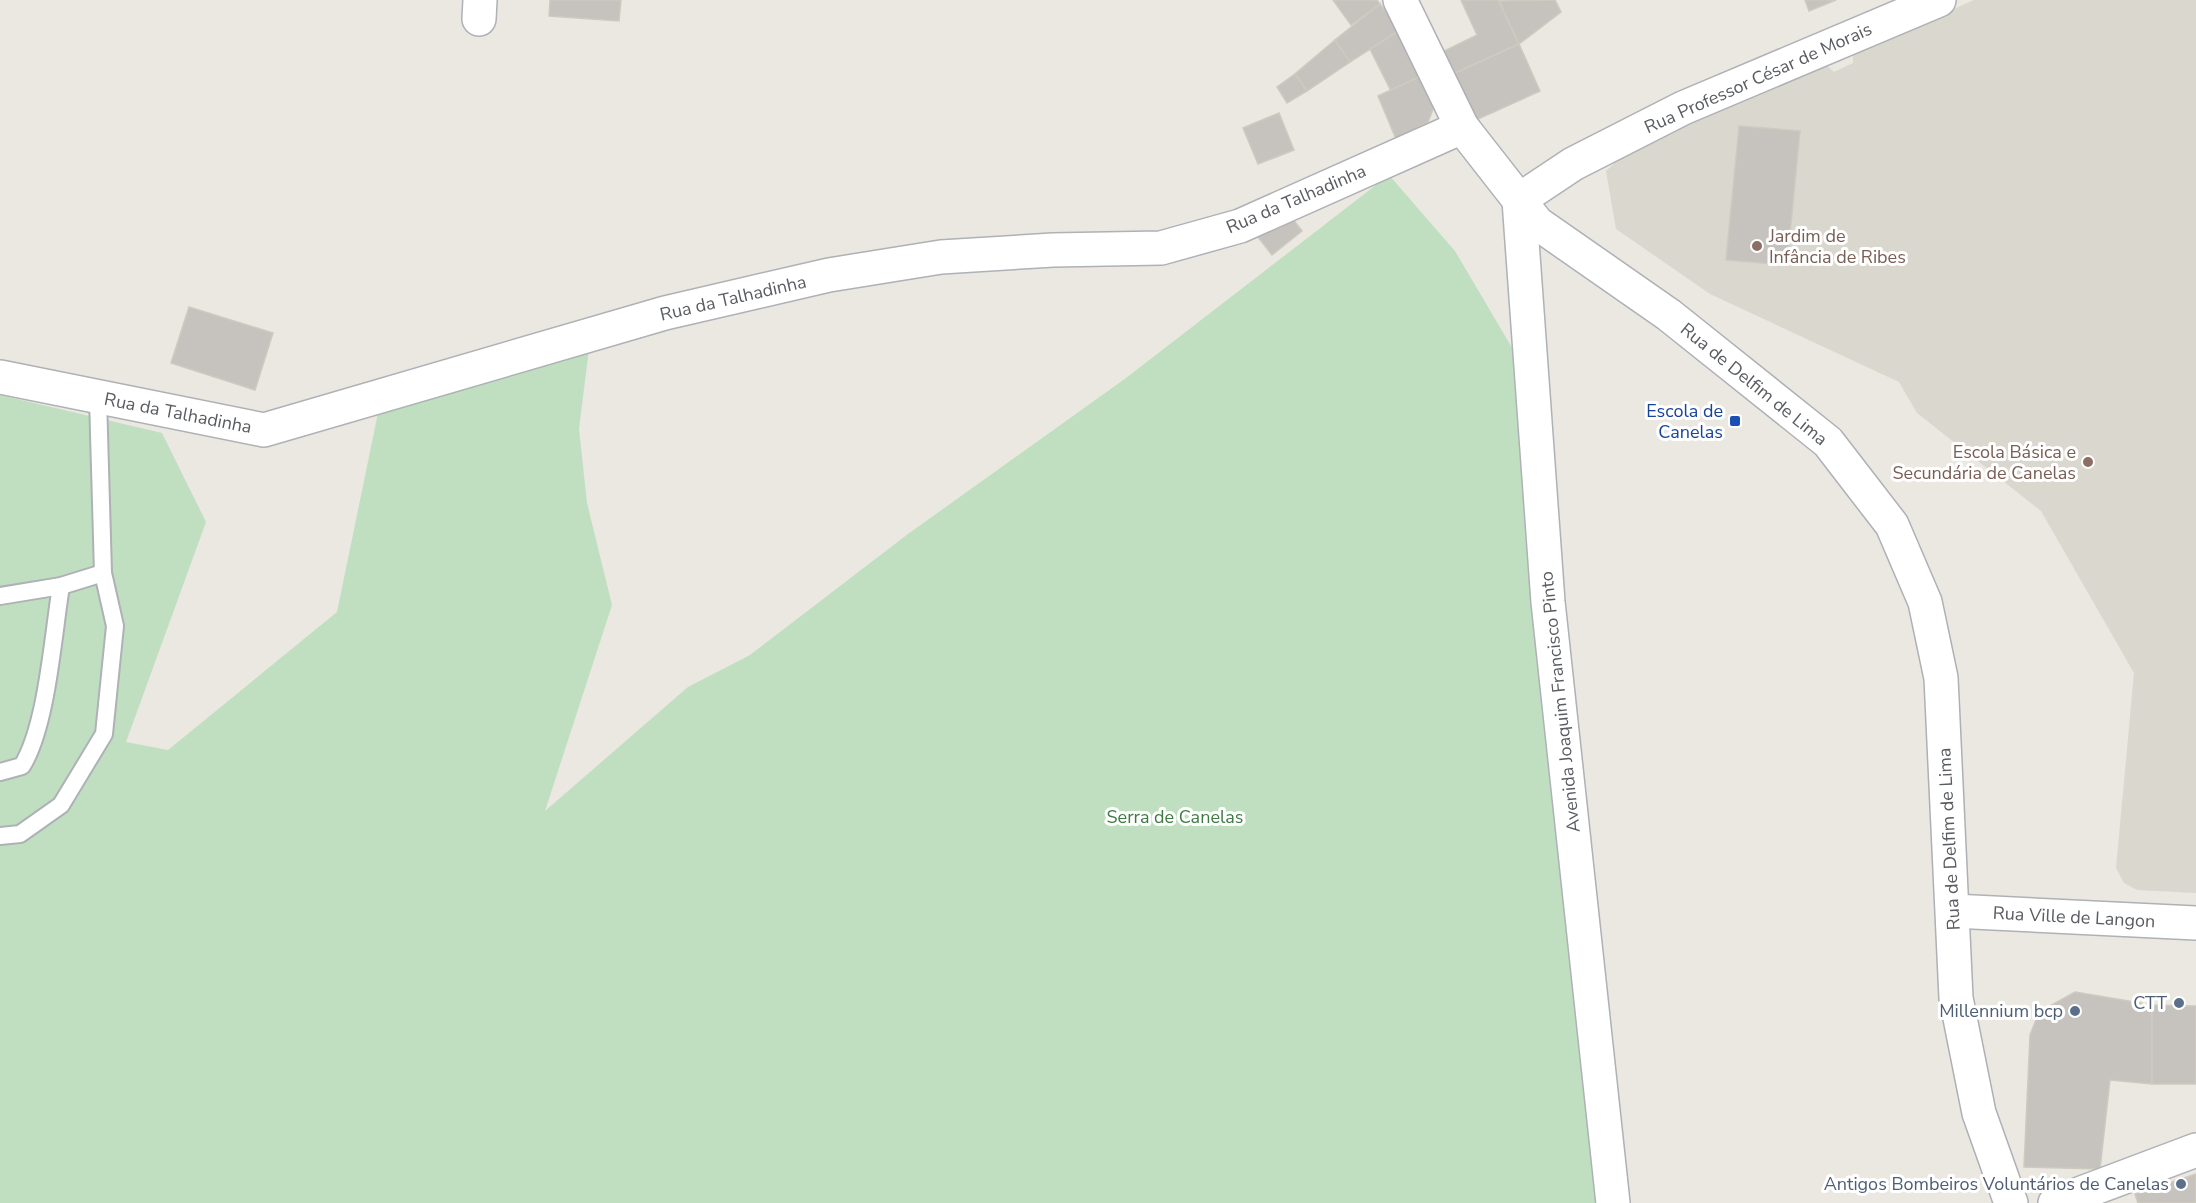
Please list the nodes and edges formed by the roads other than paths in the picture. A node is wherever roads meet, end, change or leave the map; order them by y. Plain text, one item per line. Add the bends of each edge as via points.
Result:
1 (1400, 0) edge
2 (1939, 0) edge
3 (1462, 127) junction
4 (1519, 200) junction
5 (0, 377) edge
6 (98, 398) junction
7 (103, 573) junction
8 (61, 586) junction
9 (0, 596) edge
10 (0, 772) edge
11 (0, 836) edge
12 (1953, 910) junction
13 (2196, 923) edge
14 (2196, 1150) edge
15 (1612, 1203) edge
16 (2011, 1203) edge
17 (2055, 1203) edge

1 - 3 street, Rua de Delfim de Lima
2 - 4 street, Rua Professor César de Morais via 1683,108 1573,164
3 - 4 street, Rua de Delfim de Lima
3 - 6 street, Rua da Talhadinha via 1240,226 1161,248 941,257 829,275 665,313 264,430
4 - 12 street, Rua de Delfim de Lima via 1537,223 1669,315 1828,441 1892,525 1925,602 1941,678
4 - 15 street, Avenida Joaquim Francisco Pinto via 1548,602
5 - 6 street, Rua da Talhadinha
6 - 7 lane
7 - 8 lane
7 - 11 lane via 115,626 104,734 61,805 20,834
8 - 9 lane
8 - 10 lane via 42,707 31,750 22,766
12 - 13 street, Rua Ville de Langon
12 - 16 street, Rua de Delfim de Lima via 1958,1010 1979,1113
14 - 17 street

